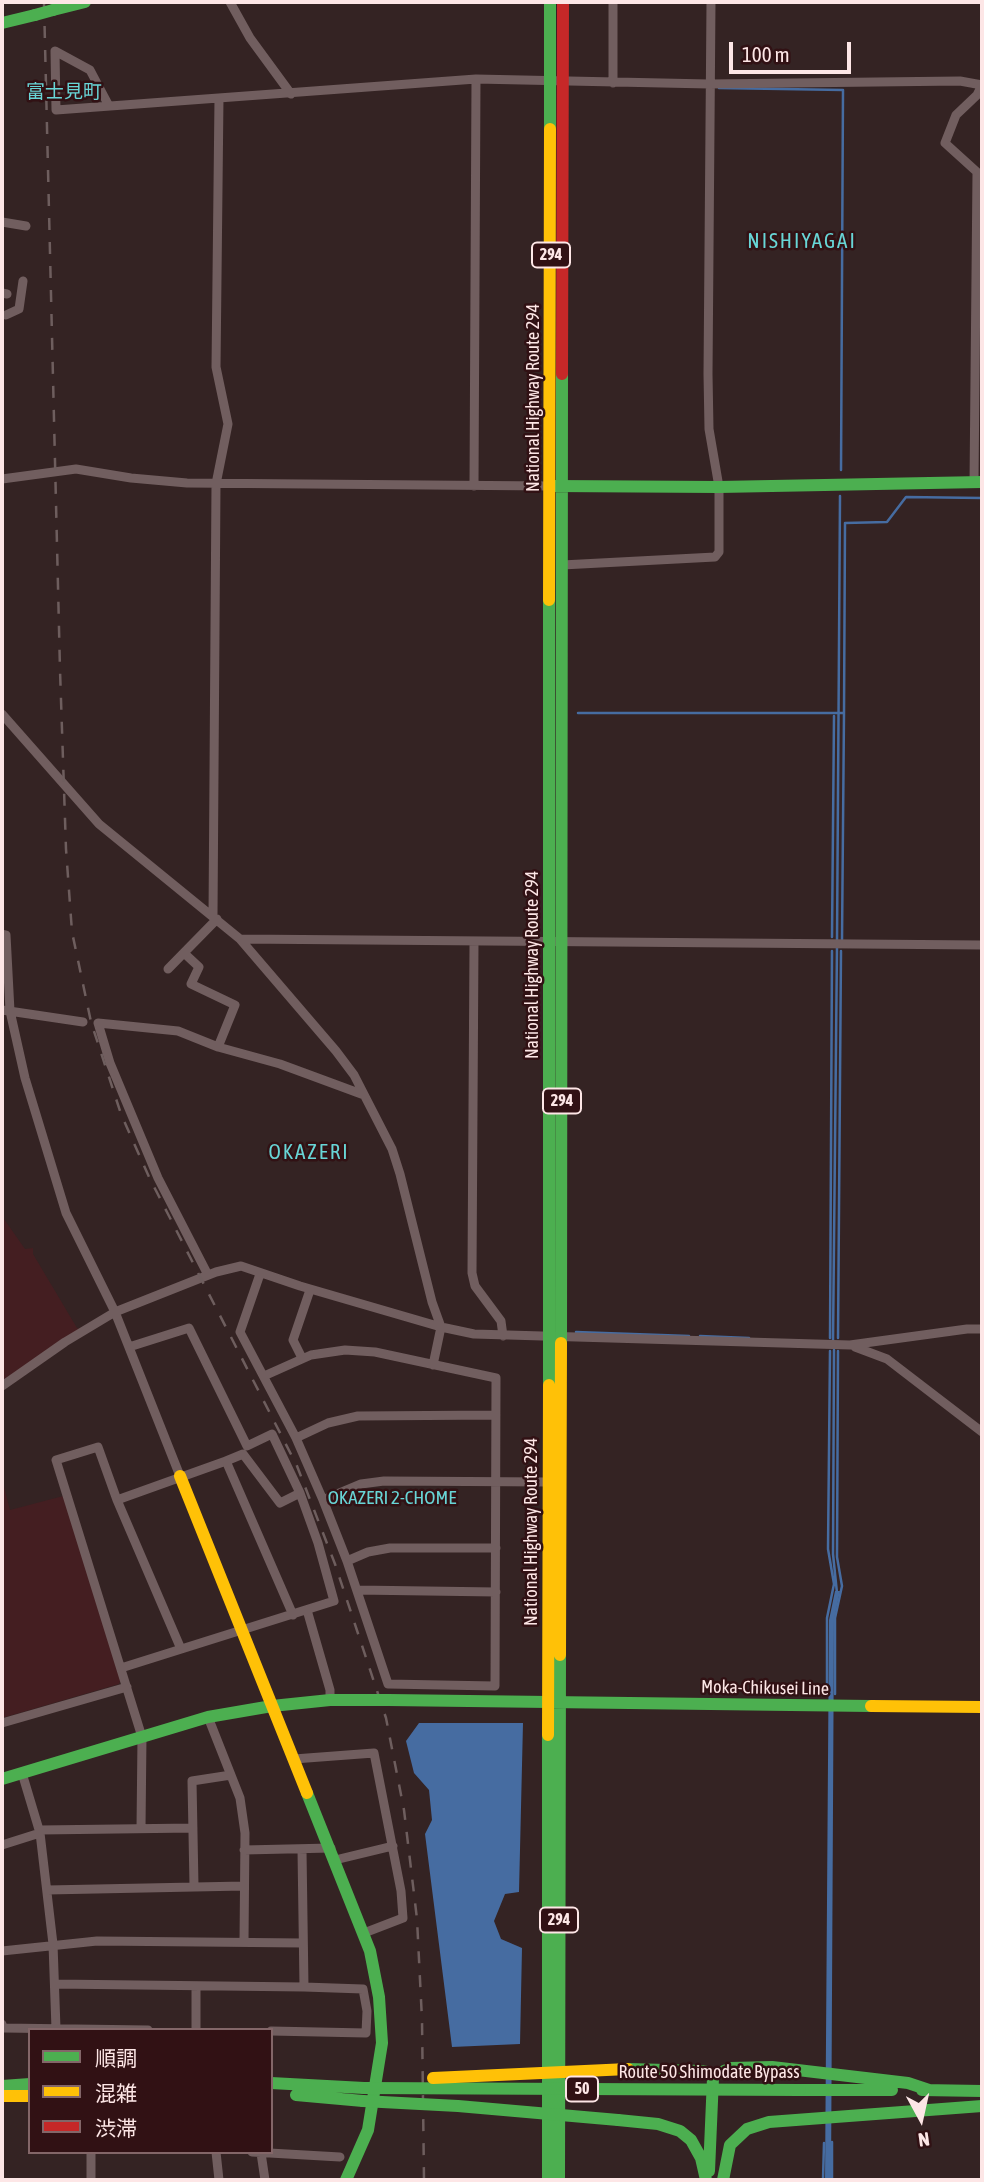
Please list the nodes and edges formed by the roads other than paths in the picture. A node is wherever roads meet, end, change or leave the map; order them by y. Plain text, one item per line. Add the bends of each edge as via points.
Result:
1 (85, 2) edge
2 (230, 2) edge
3 (550, 2) edge
4 (563, 2) edge
5 (613, 2) edge
6 (711, 2) edge
7 (2, 23) edge
8 (476, 79) junction
9 (556, 81) junction
10 (613, 83) junction
11 (709, 84) junction
12 (982, 85) edge
13 (291, 94) junction
14 (219, 98) junction
15 (109, 106) junction
16 (2, 222) edge
17 (26, 226) dead end
18 (23, 281) dead end
19 (6, 315) dead end
20 (2, 479) edge
21 (978, 482) edge
22 (216, 484) junction
23 (474, 486) junction
24 (556, 486) junction
25 (719, 487) junction
26 (562, 565) junction
27 (2, 714) edge
28 (215, 917) junction
29 (2, 934) edge
30 (240, 939) junction
31 (556, 942) junction
32 (474, 943) junction
33 (982, 946) edge
34 (184, 953) junction
35 (168, 969) dead end
36 (6, 1010) edge
37 (83, 1022) dead end
38 (218, 1047) junction
39 (364, 1095) junction
40 (260, 1274) junction
41 (208, 1275) junction
42 (310, 1290) junction
43 (115, 1312) junction
44 (441, 1327) junction
45 (982, 1329) edge
46 (503, 1336) junction
47 (555, 1336) junction
48 (850, 1345) junction
49 (129, 1347) junction
50 (302, 1359) junction
51 (433, 1365) junction
52 (264, 1376) junction
53 (2, 1386) edge
54 (496, 1415) junction
55 (982, 1432) edge
56 (296, 1438) junction
57 (245, 1450) junction
58 (226, 1461) junction
59 (180, 1476) junction
60 (496, 1482) junction
61 (550, 1482) junction
62 (300, 1493) junction
63 (117, 1500) junction
64 (323, 1500) junction
65 (496, 1548) junction
66 (347, 1561) junction
67 (357, 1590) junction
68 (496, 1592) junction
69 (307, 1610) junction
70 (293, 1615) junction
71 (242, 1630) junction
72 (181, 1649) junction
73 (121, 1668) junction
74 (495, 1686) junction
75 (127, 1687) junction
76 (506, 1687) dead end
77 (330, 1700) junction
78 (554, 1702) junction
79 (272, 1706) junction
80 (982, 1707) edge
81 (208, 1717) junction
82 (2, 1723) edge
83 (142, 1737) junction
84 (294, 1759) junction
85 (22, 1773) junction
86 (231, 1775) junction
87 (2, 1779) edge
88 (141, 1828) junction
89 (193, 1828) junction
90 (40, 1832) junction
91 (2, 1845) edge
92 (393, 1846) junction
93 (244, 1850) junction
94 (302, 1850) junction
95 (333, 1854) junction
96 (194, 1886) junction
97 (244, 1886) junction
98 (47, 1889) junction
99 (364, 1933) junction
100 (244, 1942) junction
101 (303, 1943) junction
102 (53, 1944) junction
103 (2, 1951) edge
104 (55, 1984) junction
105 (196, 1986) junction
106 (304, 1987) junction
107 (2, 2024) edge
108 (28, 2028) edge
109 (56, 2028) edge
110 (195, 2028) edge
111 (273, 2031) edge
112 (715, 2075) junction
113 (28, 2084) edge
114 (2, 2086) edge
115 (275, 2088) edge
116 (362, 2090) junction
117 (929, 2090) junction
118 (982, 2091) edge
119 (2, 2096) edge
120 (28, 2096) edge
121 (982, 2106) edge
122 (91, 2154) edge
123 (216, 2154) edge
124 (261, 2154) edge
125 (273, 2154) edge
126 (340, 2157) dead end
127 (90, 2180) edge
128 (219, 2180) edge
129 (265, 2180) edge
130 (346, 2180) edge
131 (548, 2180) edge
132 (559, 2180) edge
133 (707, 2180) edge
134 (720, 2180) edge

1 - 7 main road, bridge
2 - 13 street
3 - 9 main road, National Highway Route 294 / 294
4 - 9 main road, National Highway Route 294 / 294
5 - 10 street
6 - 11 street
8 - 9 street
8 - 13 street
8 - 23 street
9 - 10 street
9 - 24 main road, National Highway Route 294 / 294
10 - 11 street
11 - 12 street
11 - 25 street via 709,415
12 - 21 street via 956,115 945,143 977,172
13 - 14 street
14 - 15 street
14 - 22 street via 216,367 228,424
15 - 15 street via 56,110 55,51 90,70
16 - 17 street
18 - 19 street via 19,309
20 - 22 street via 76,469
21 - 25 main road
22 - 23 street
22 - 28 street
23 - 24 street
24 - 25 main road
24 - 26 main road, National Highway Route 294 / 294
24 - 31 main road, National Highway Route 294 / 294
25 - 26 street via 719,552 715,557
26 - 31 main road, National Highway Route 294 / 294
27 - 28 street via 99,824
28 - 30 street
28 - 34 street
29 - 36 street via 6,935
30 - 32 street
30 - 39 street via 336,1051
31 - 32 street
31 - 33 street
31 - 47 main road, National Highway Route 294 / 294
32 - 46 street via 472,1273 475,1286 501,1321
34 - 35 street
34 - 38 street via 199,967 191,984 235,1005
36 - 37 street
36 - 43 street via 66,1213
38 - 39 street
38 - 41 street via 178,1031 98,1023 158,1178
39 - 44 street via 392,1149
40 - 41 street via 241,1266
40 - 42 street
40 - 52 street via 240,1332
41 - 43 street
42 - 44 street
42 - 50 street via 293,1340
43 - 49 street
43 - 53 street
44 - 46 street
44 - 51 street
45 - 48 street
46 - 47 street
47 - 48 street
47 - 61 main road, National Highway Route 294 / 294
47 - 78 main road, National Highway Route 294 / 294
48 - 55 street via 887,1359
49 - 57 street via 189,1328
49 - 59 street
50 - 51 street via 360,1350
50 - 52 street
51 - 54 street via 496,1378
52 - 56 street
54 - 56 street via 358,1416
54 - 60 street
56 - 64 street
57 - 58 street
57 - 62 street via 280,1503
57 - 62 street via 272,1434
58 - 59 street
58 - 70 street
59 - 63 street
59 - 71 main road
60 - 61 street
60 - 64 street via 372,1482
60 - 65 street
61 - 78 main road, National Highway Route 294 / 294
62 - 69 street via 334,1601
63 - 72 street
63 - 73 street via 98,1447 56,1460
64 - 66 street
65 - 66 street via 390,1548
65 - 68 street
66 - 67 street
67 - 68 street
67 - 74 street via 388,1684
68 - 74 street
69 - 70 street
69 - 77 street
70 - 71 street
71 - 72 street
71 - 79 main road
72 - 73 street
73 - 75 street
74 - 76 street
75 - 82 street
75 - 83 street
77 - 78 main road, Moka-Chikusei Line, bridge
77 - 79 main road, Moka-Chikusei Line
78 - 80 main road, Moka-Chikusei Line
78 - 131 main road, National Highway Route 294 / 294
78 - 132 main road, National Highway Route 294 / 294
79 - 81 main road, Moka-Chikusei Line
79 - 84 main road
81 - 83 main road, Moka-Chikusei Line
81 - 86 street
83 - 85 main road, Moka-Chikusei Line
83 - 88 street
84 - 92 street via 374,1753
84 - 95 main road
85 - 87 main road, Moka-Chikusei Line
85 - 90 street
86 - 89 street via 192,1781
86 - 93 street via 240,1798
88 - 89 street
88 - 90 street
89 - 96 street
90 - 91 street
90 - 98 street
92 - 95 street
92 - 99 street via 403,1918
93 - 94 street
93 - 97 street
94 - 95 street
94 - 101 street
95 - 99 main road
96 - 97 street
96 - 98 street
97 - 100 street
98 - 102 street
99 - 130 main road via 379,1997 382,2043 368,2130
100 - 101 street
100 - 102 street
101 - 106 street
102 - 103 street
102 - 104 street
104 - 105 street
104 - 109 street
105 - 106 street
105 - 110 street
106 - 111 street via 363,1989 366,2033
107 - 108 street via 3,2028
112 - 116 main road, bridge via 628,2069
112 - 117 main road via 731,2068 772,2067 908,2083
112 - 133 main road via 711,2080
112 - 134 main road
113 - 114 main road
115 - 116 main road
115 - 116 main road
116 - 117 main road, Route 50 Shimodate Bypass / 50, bridge
116 - 133 main road, bridge via 458,2106 658,2124 691,2140
117 - 118 main road, Route 50 Shimodate Bypass / 50
119 - 120 main road
121 - 134 main road via 769,2122 747,2129 730,2145
122 - 127 street
123 - 128 street
124 - 129 street
125 - 126 street

